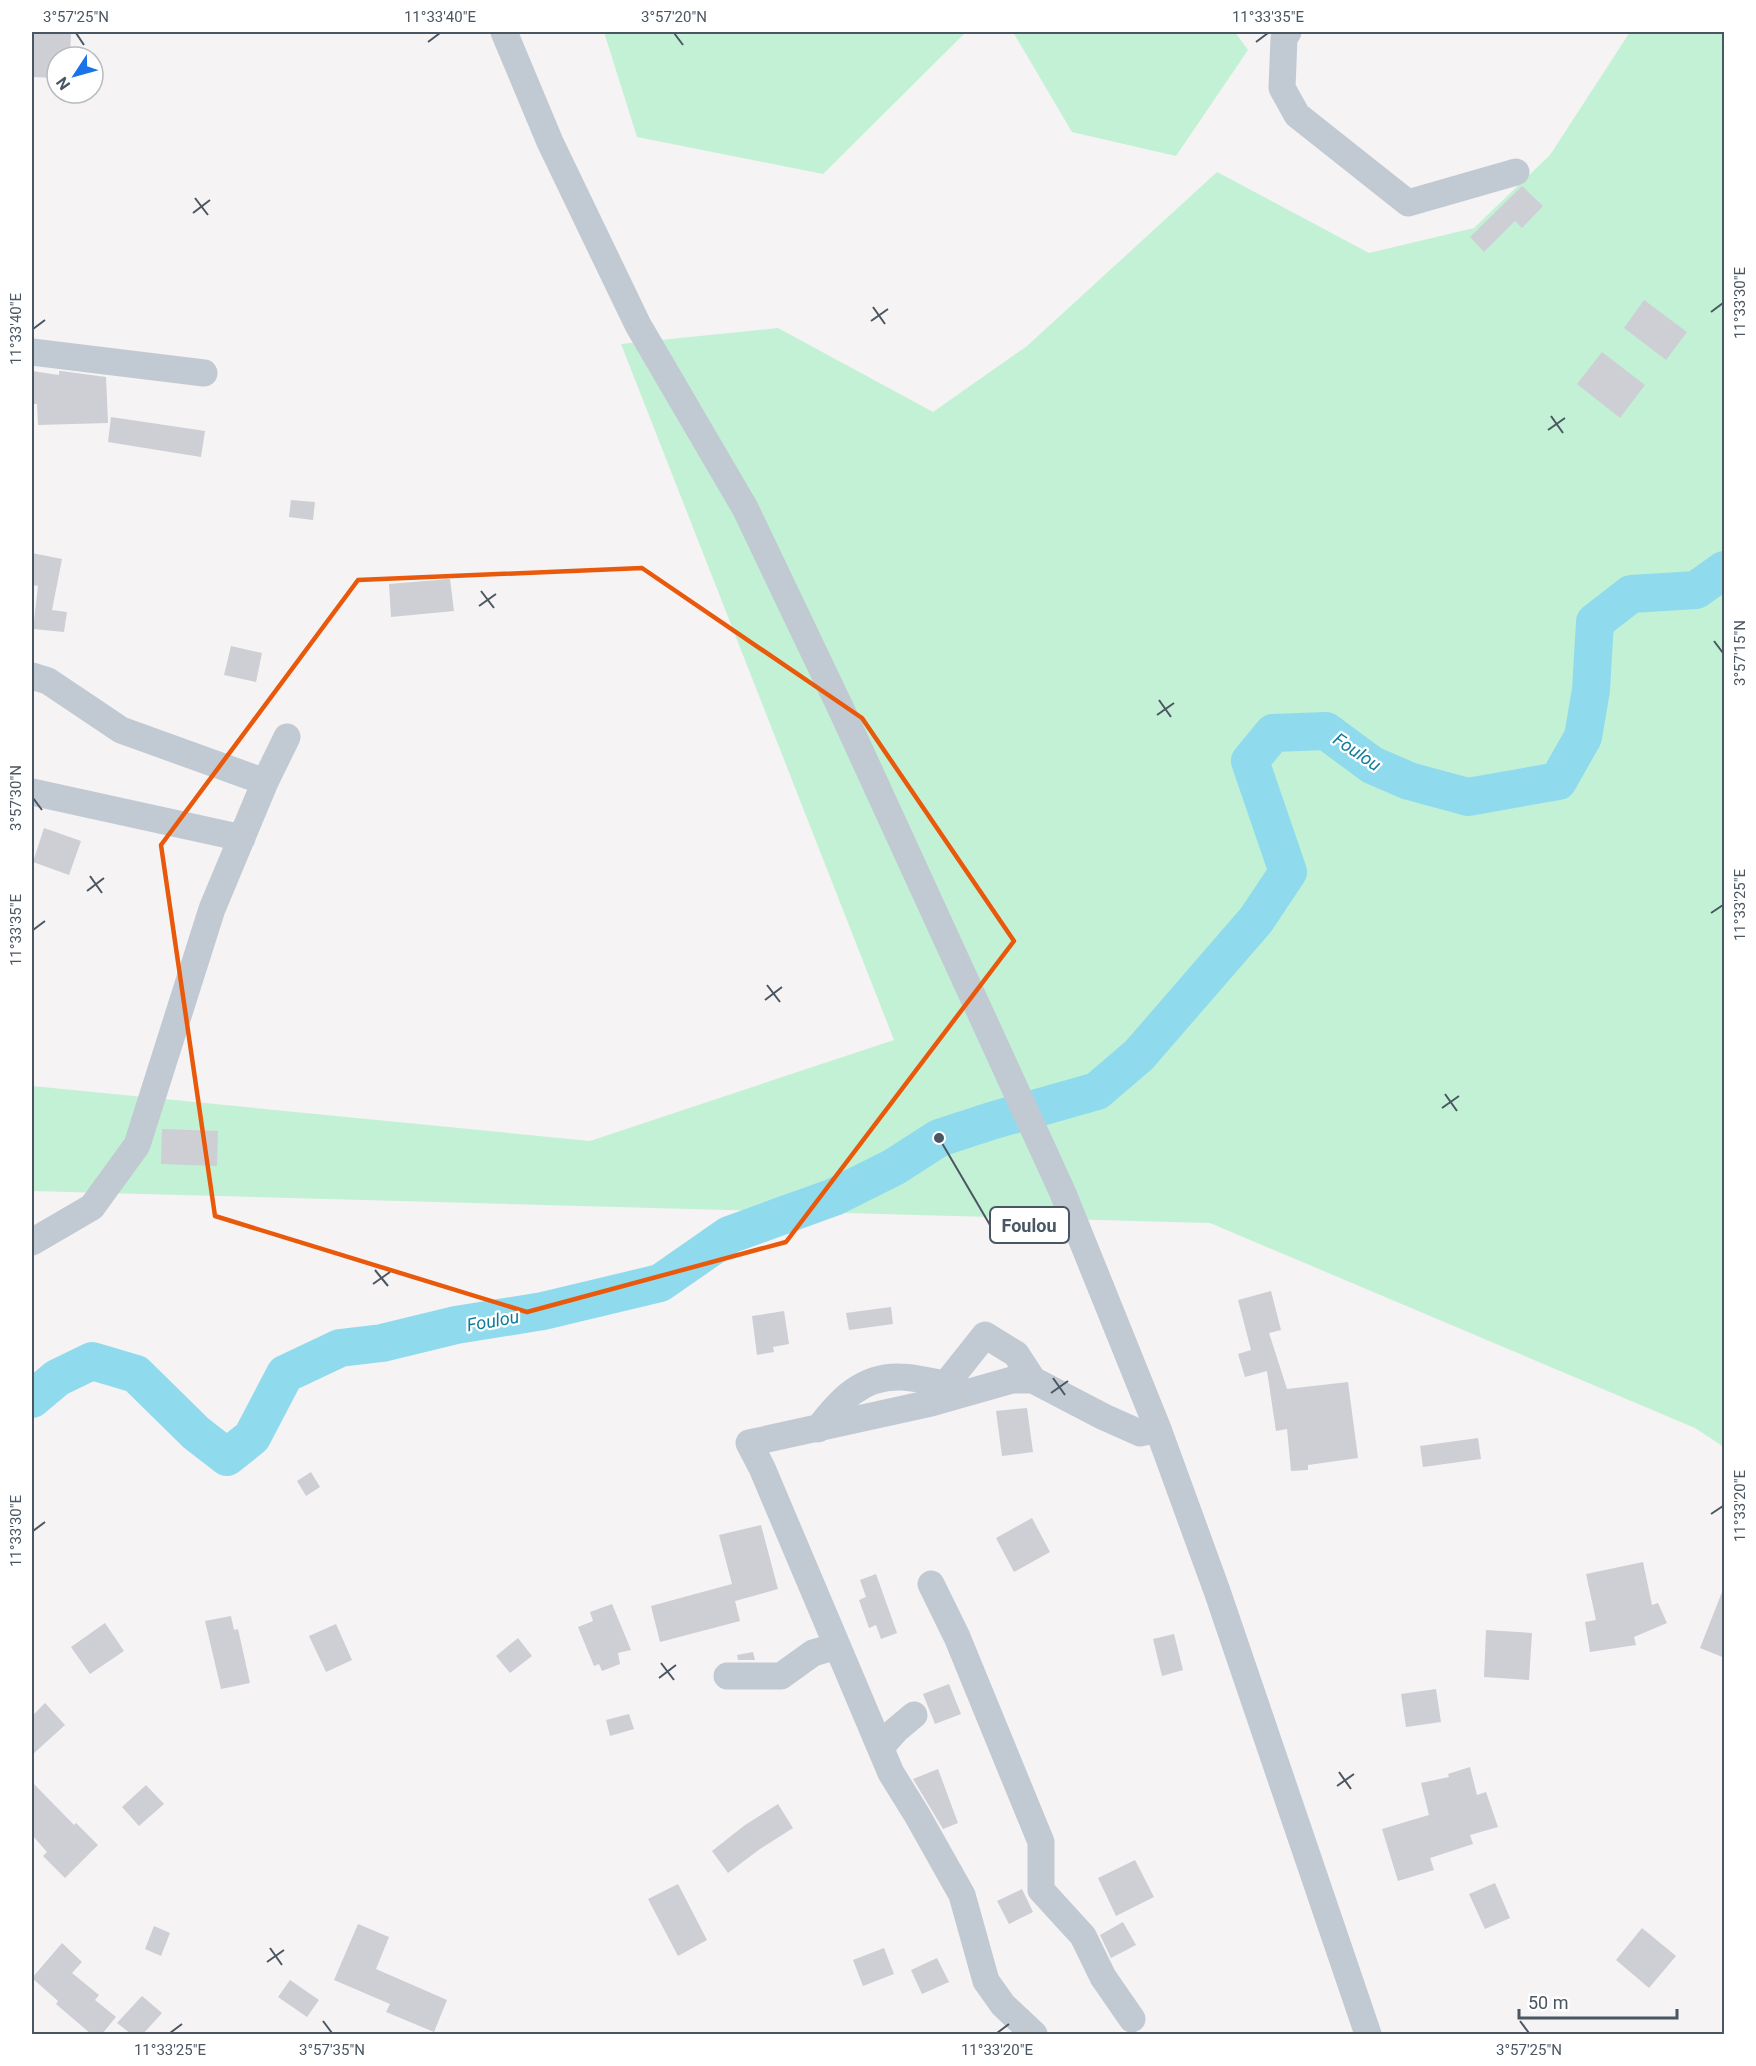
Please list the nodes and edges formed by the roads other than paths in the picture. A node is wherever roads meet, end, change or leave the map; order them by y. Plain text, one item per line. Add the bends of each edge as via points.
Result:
1 (504, 32) edge
2 (1288, 32) edge
3 (1516, 172) dead end
4 (32, 352) edge
5 (204, 372) dead end
6 (32, 676) edge
7 (287, 737) dead end
8 (265, 782) junction
9 (32, 792) edge
10 (242, 838) junction
11 (32, 1242) edge
12 (1033, 1380) junction
13 (818, 1429) junction
14 (1158, 1429) junction
15 (931, 1584) dead end
16 (837, 1646) junction
17 (727, 1677) dead end
18 (914, 1715) dead end
19 (880, 1748) junction
20 (1132, 2019) dead end
21 (1034, 2034) edge
22 (1368, 2034) edge

1 - 14 street via 550,142 638,325 745,508 842,711 1062,1191
2 - 3 street via 1284,38 1282,88 1297,115 1408,203
4 - 5 street
6 - 8 street via 48,681 121,730
7 - 8 street
8 - 10 street
9 - 10 street
10 - 11 street via 212,909 137,1145 93,1207
12 - 13 street via 1012,1380
12 - 13 street via 1016,1354 985,1335 946,1384 901,1377 870,1380 837,1403
12 - 14 street via 1140,1433
13 - 16 street via 749,1443
14 - 22 street
15 - 20 street via 957,1637 1041,1842 1041,1890 1083,1936 1103,1977
16 - 17 street via 813,1653 781,1676
16 - 19 street
18 - 19 street
19 - 21 street via 962,1895 986,1981 1003,2005

